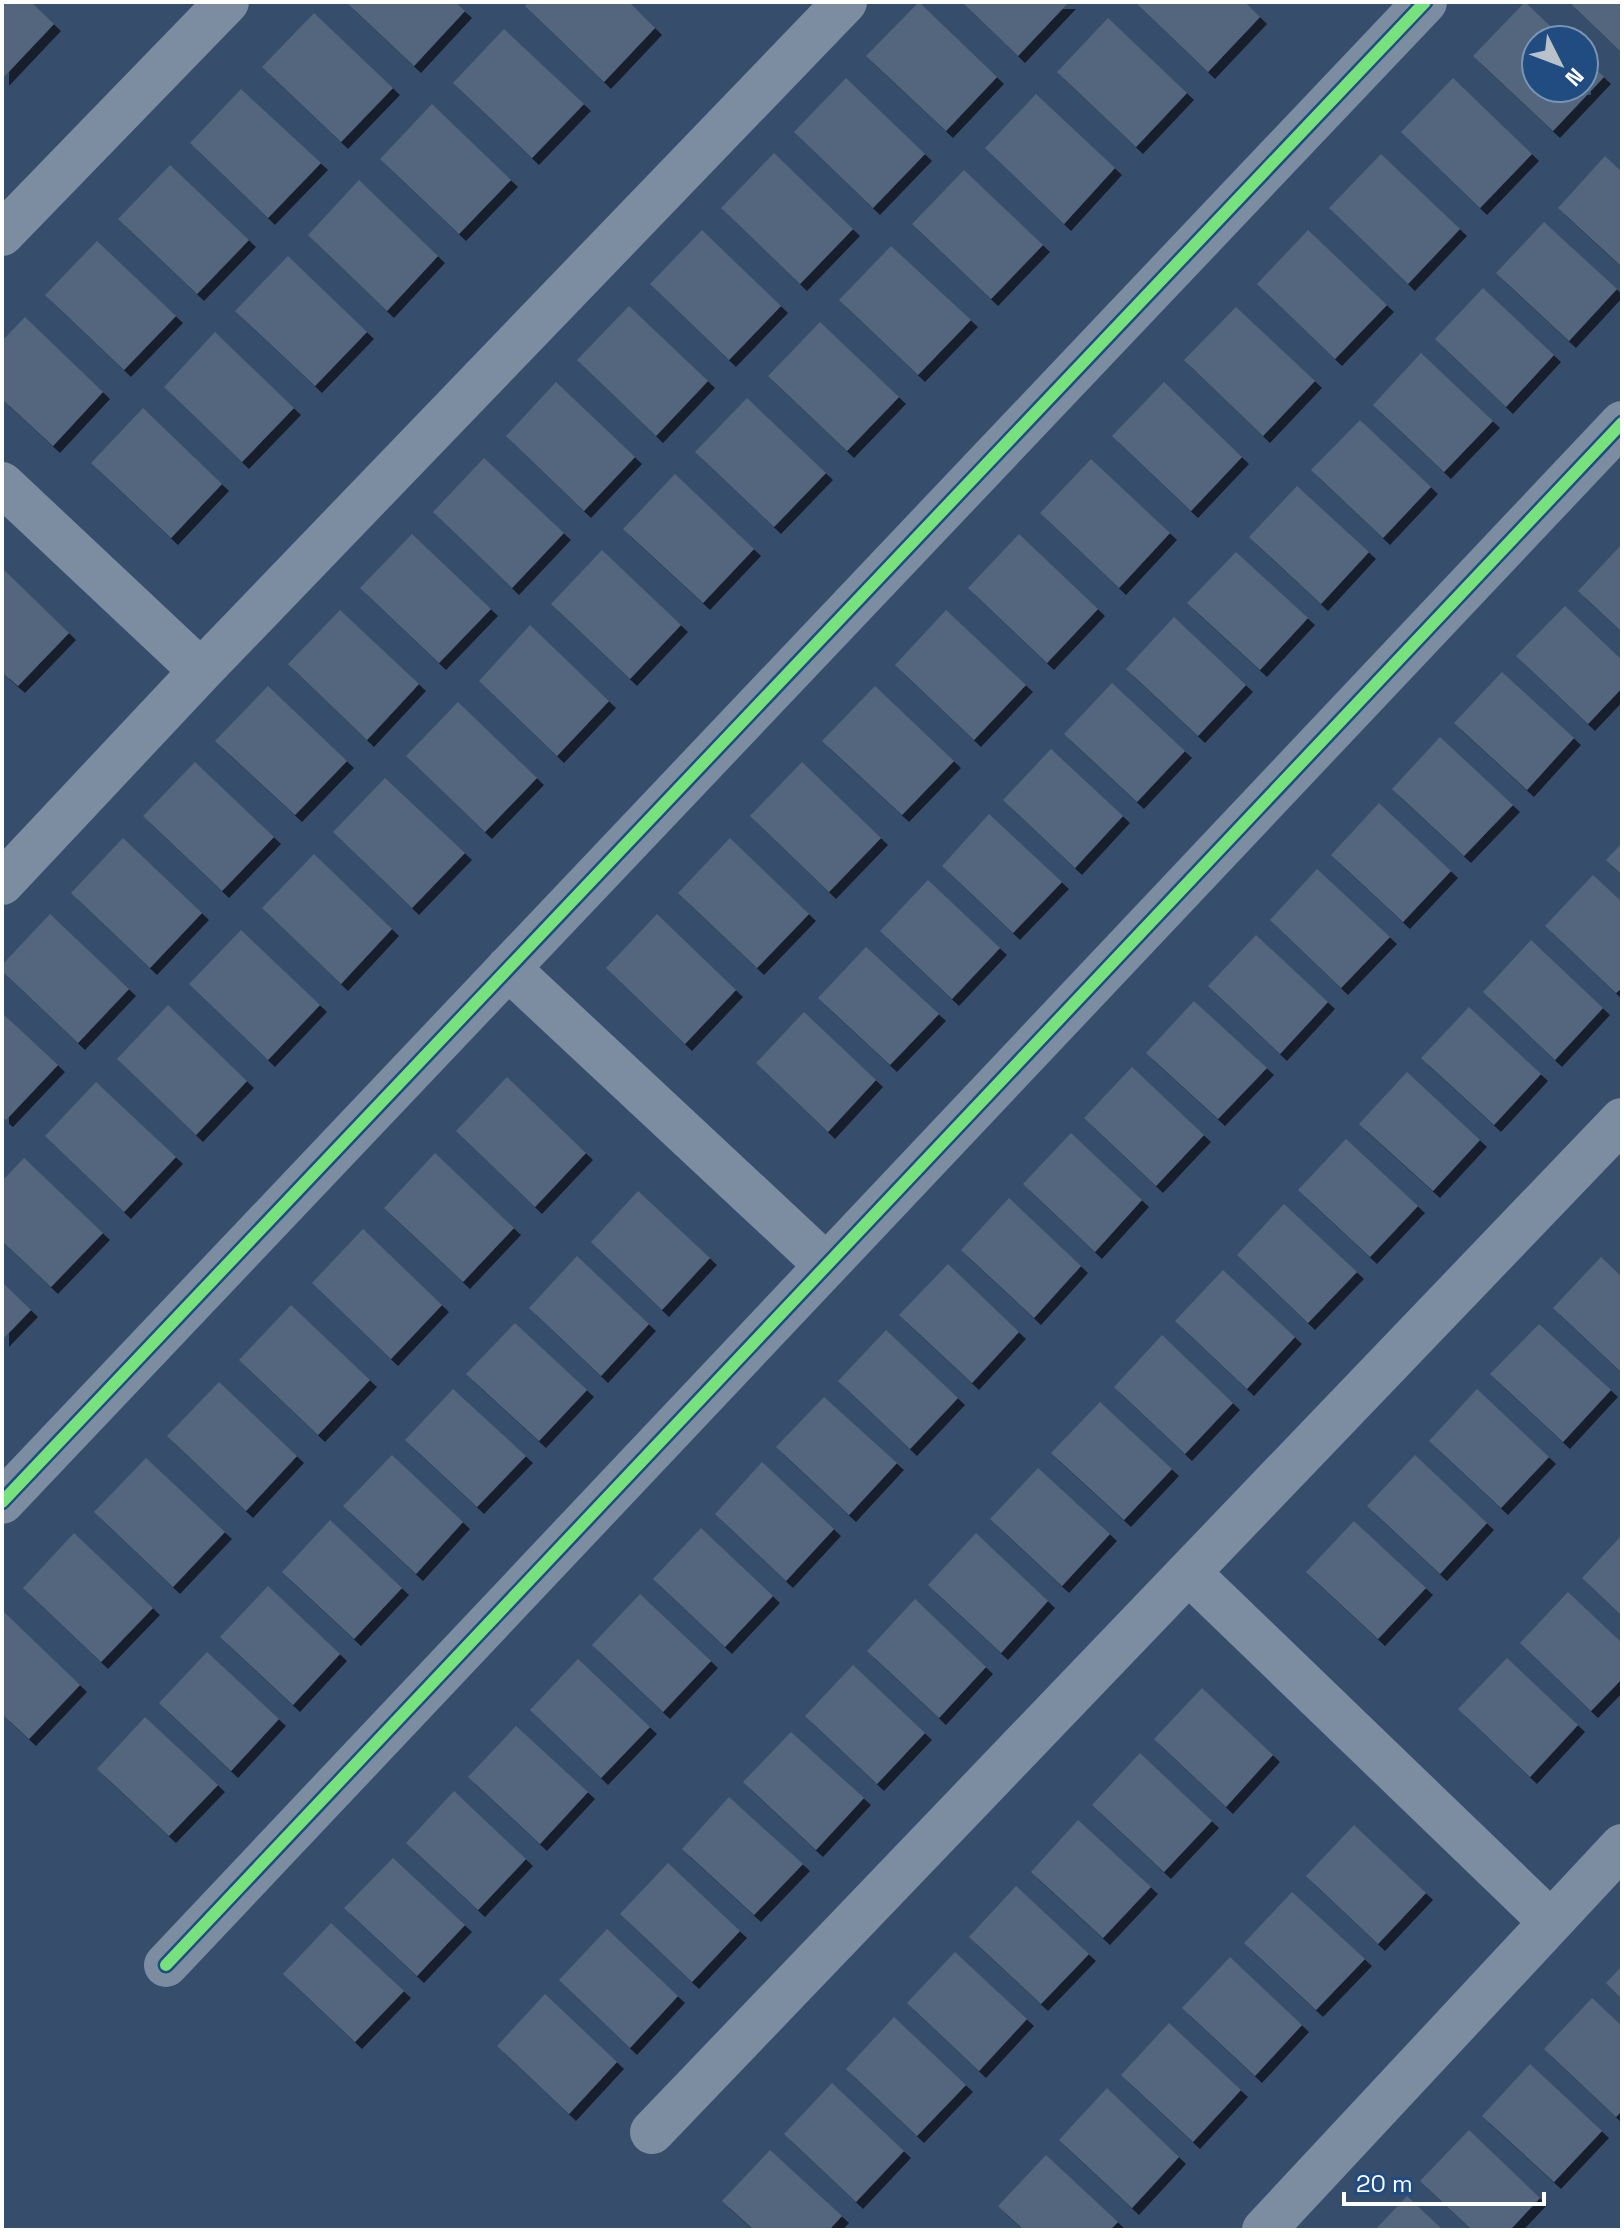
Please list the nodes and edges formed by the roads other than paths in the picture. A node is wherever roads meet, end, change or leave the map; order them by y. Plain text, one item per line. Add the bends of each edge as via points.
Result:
1 (227, 2) edge
2 (845, 2) edge
3 (1425, 2) edge
4 (2, 234) edge
5 (1622, 423) edge
6 (2, 484) edge
7 (201, 671) junction
8 (2, 883) edge
9 (508, 968) junction
10 (1622, 1120) edge
11 (826, 1265) junction
12 (2, 1502) edge
13 (1189, 1573) junction
14 (1622, 1846) edge
15 (1551, 1922) junction
16 (166, 1965) dead end
17 (652, 2132) dead end
18 (1264, 2230) edge

1 - 4 street
2 - 7 street
3 - 9 street
5 - 11 street
6 - 7 street
7 - 8 street
9 - 11 street
9 - 12 street
10 - 13 street
11 - 16 street
13 - 15 street
13 - 17 street
14 - 15 street
15 - 18 street

